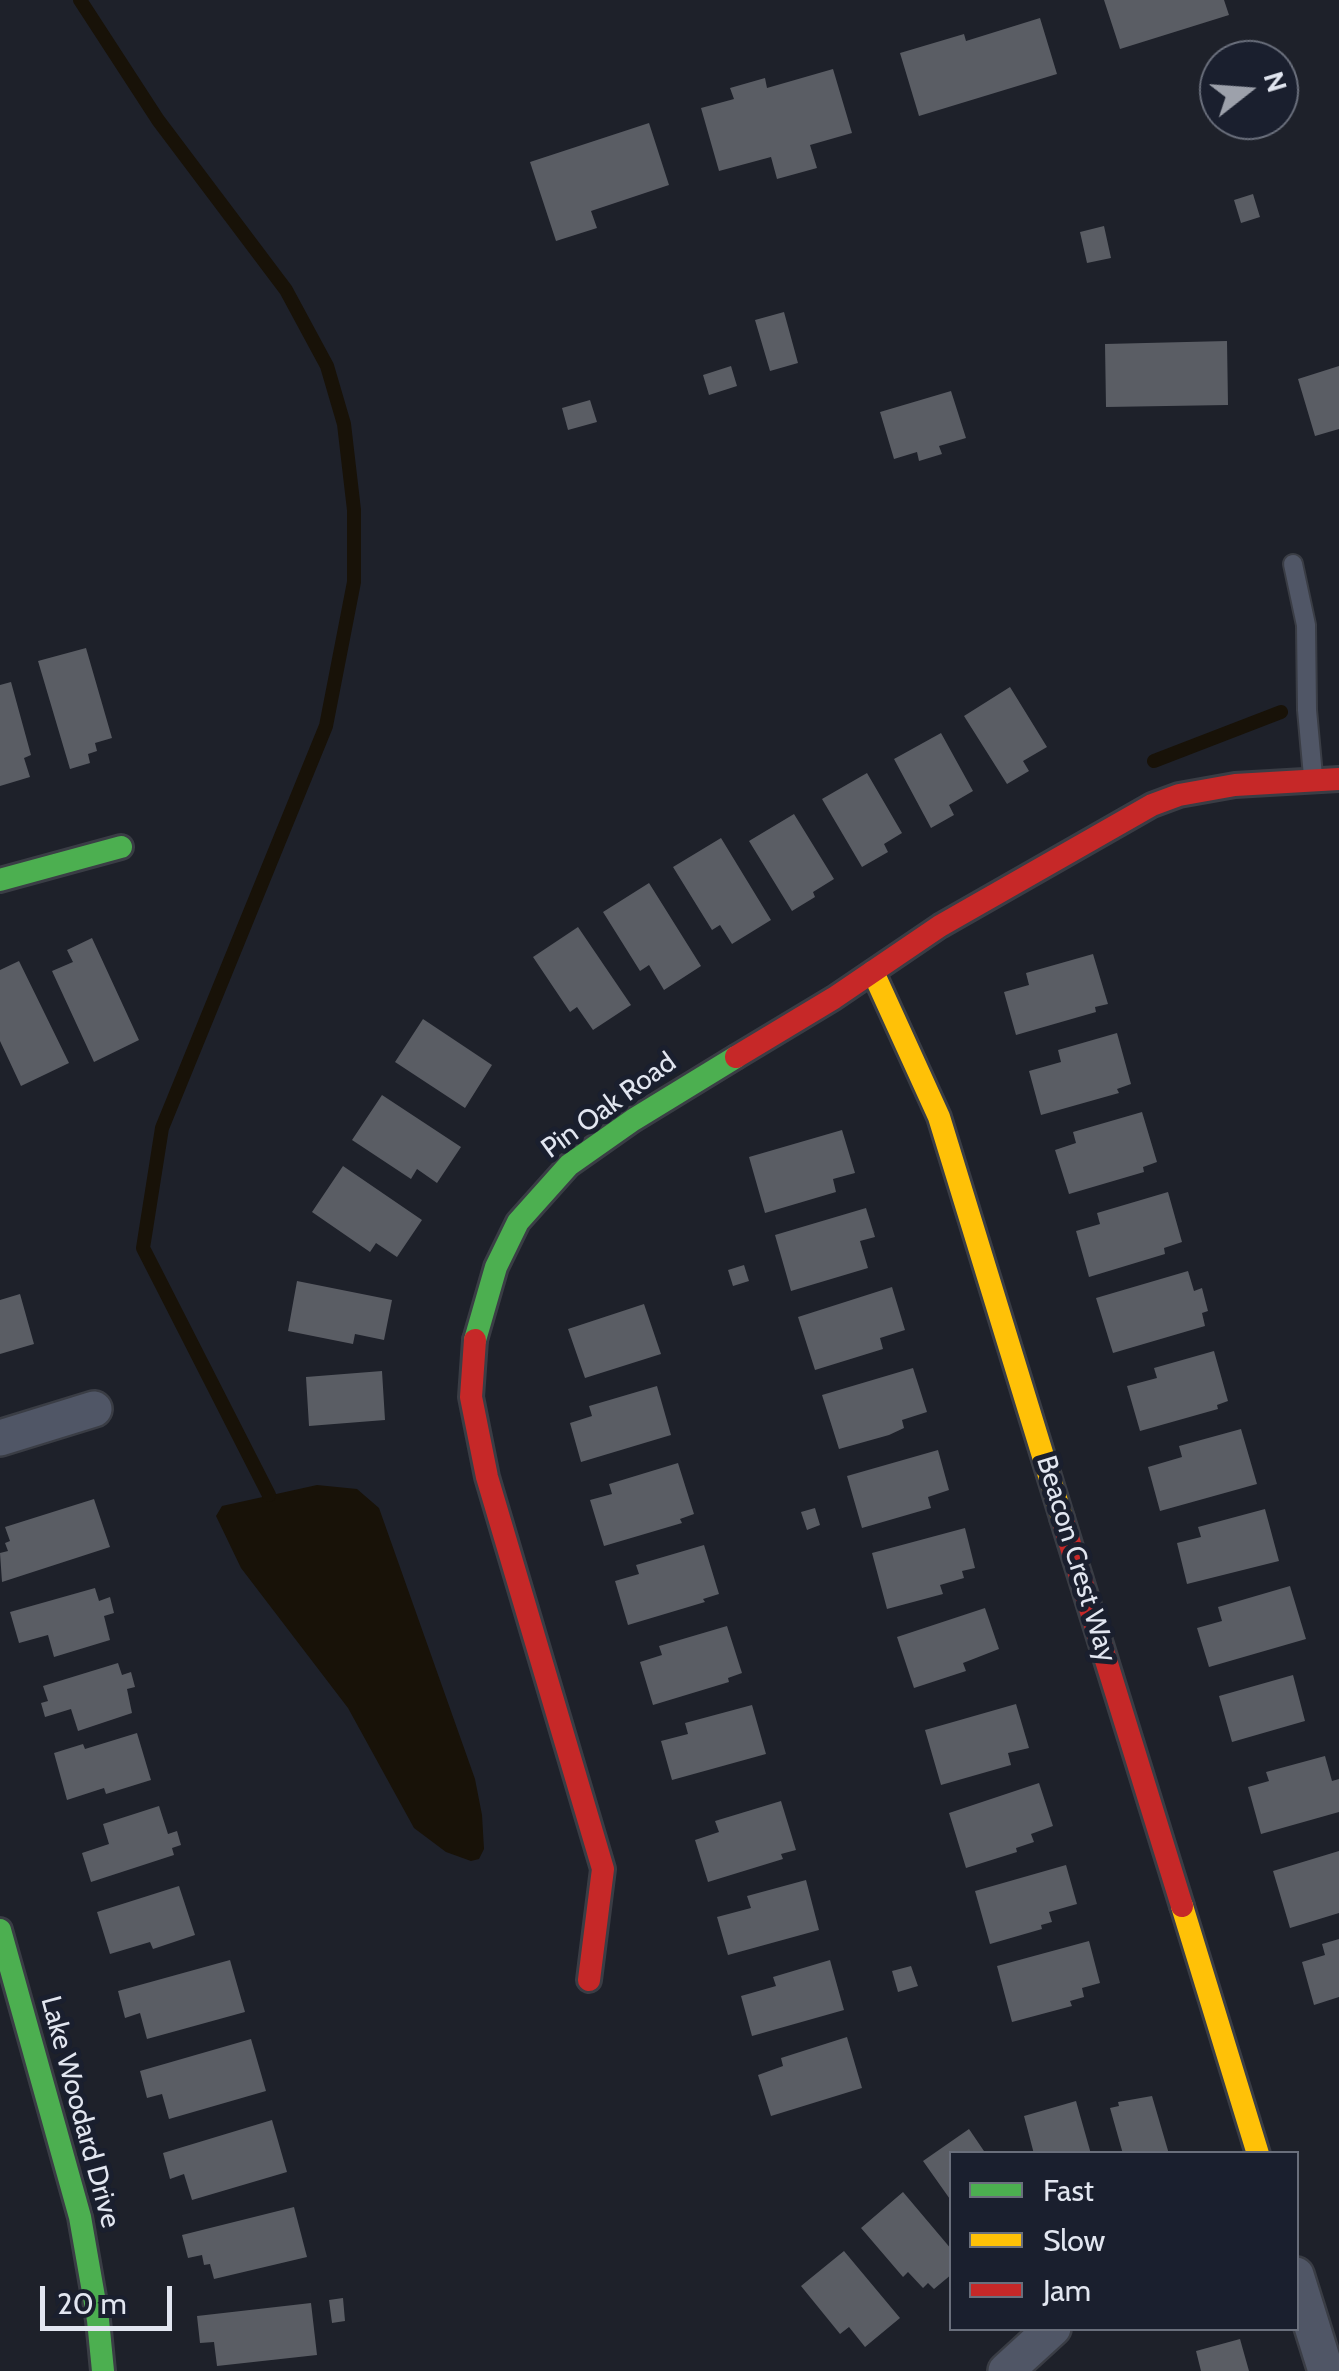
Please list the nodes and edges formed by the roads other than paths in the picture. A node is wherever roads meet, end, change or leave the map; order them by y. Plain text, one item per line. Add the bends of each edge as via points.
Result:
1 (1293, 564) dead end
2 (1339, 780) edge
3 (1313, 781) junction
4 (121, 846) dead end
5 (0, 880) edge
6 (873, 972) junction
7 (94, 1409) dead end
8 (0, 1438) edge
9 (0, 1930) edge
10 (590, 1980) dead end
11 (1257, 2151) edge
12 (1299, 2285) edge
13 (1050, 2331) edge
14 (103, 2371) edge
15 (1006, 2371) edge
16 (1326, 2371) edge

1 - 3 lane via 1306,625
2 - 3 street, Pin Oak Road
3 - 6 street, Pin Oak Road via 1235,785 1152,805 940,926
4 - 5 street
6 - 10 street, Pin Oak Road via 568,1165 518,1222 476,1332 471,1396 487,1477 602,1869
6 - 11 street, Beacon Crest Way via 938,1117
7 - 8 street
9 - 14 street, Lake Woodard Drive via 80,2216
12 - 16 street
13 - 15 street

